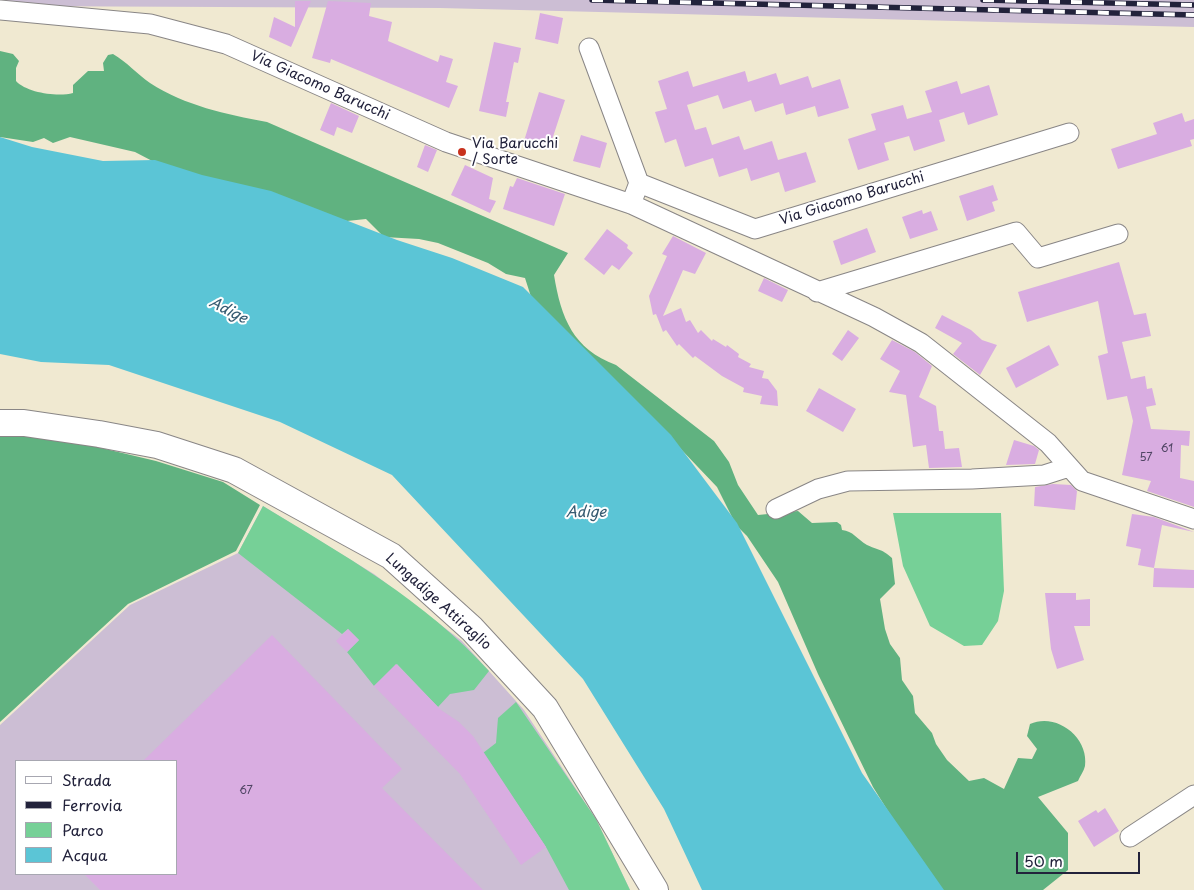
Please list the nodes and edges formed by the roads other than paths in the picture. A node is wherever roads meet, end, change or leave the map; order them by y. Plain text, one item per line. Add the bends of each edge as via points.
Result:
1 (0, 10) edge
2 (589, 48) dead end
3 (1069, 133) dead end
4 (639, 184) junction
5 (631, 204) junction
6 (1118, 234) dead end
7 (817, 292) junction
8 (0, 423) edge
9 (1069, 467) junction
10 (776, 508) dead end
11 (1194, 519) edge
12 (1194, 795) edge
13 (1130, 837) dead end
14 (655, 890) edge

1 - 5 street, Via Giacomo Barucchi via 150,24 226,44 446,142
2 - 4 street
3 - 4 street, Via Giacomo Barucchi via 755,229
4 - 5 street
5 - 7 street, Via Giacomo Barucchi
6 - 7 street via 1038,258 1016,232
7 - 9 street, Via Giacomo Barucchi via 874,317 921,343 1048,443
8 - 14 street, Lungadige Attiraglio via 24,423 148,443 234,470 391,556 472,629 545,708
9 - 10 street via 1044,475 848,481 818,489
9 - 11 street, Via Giacomo Barucchi via 1082,481
12 - 13 street

